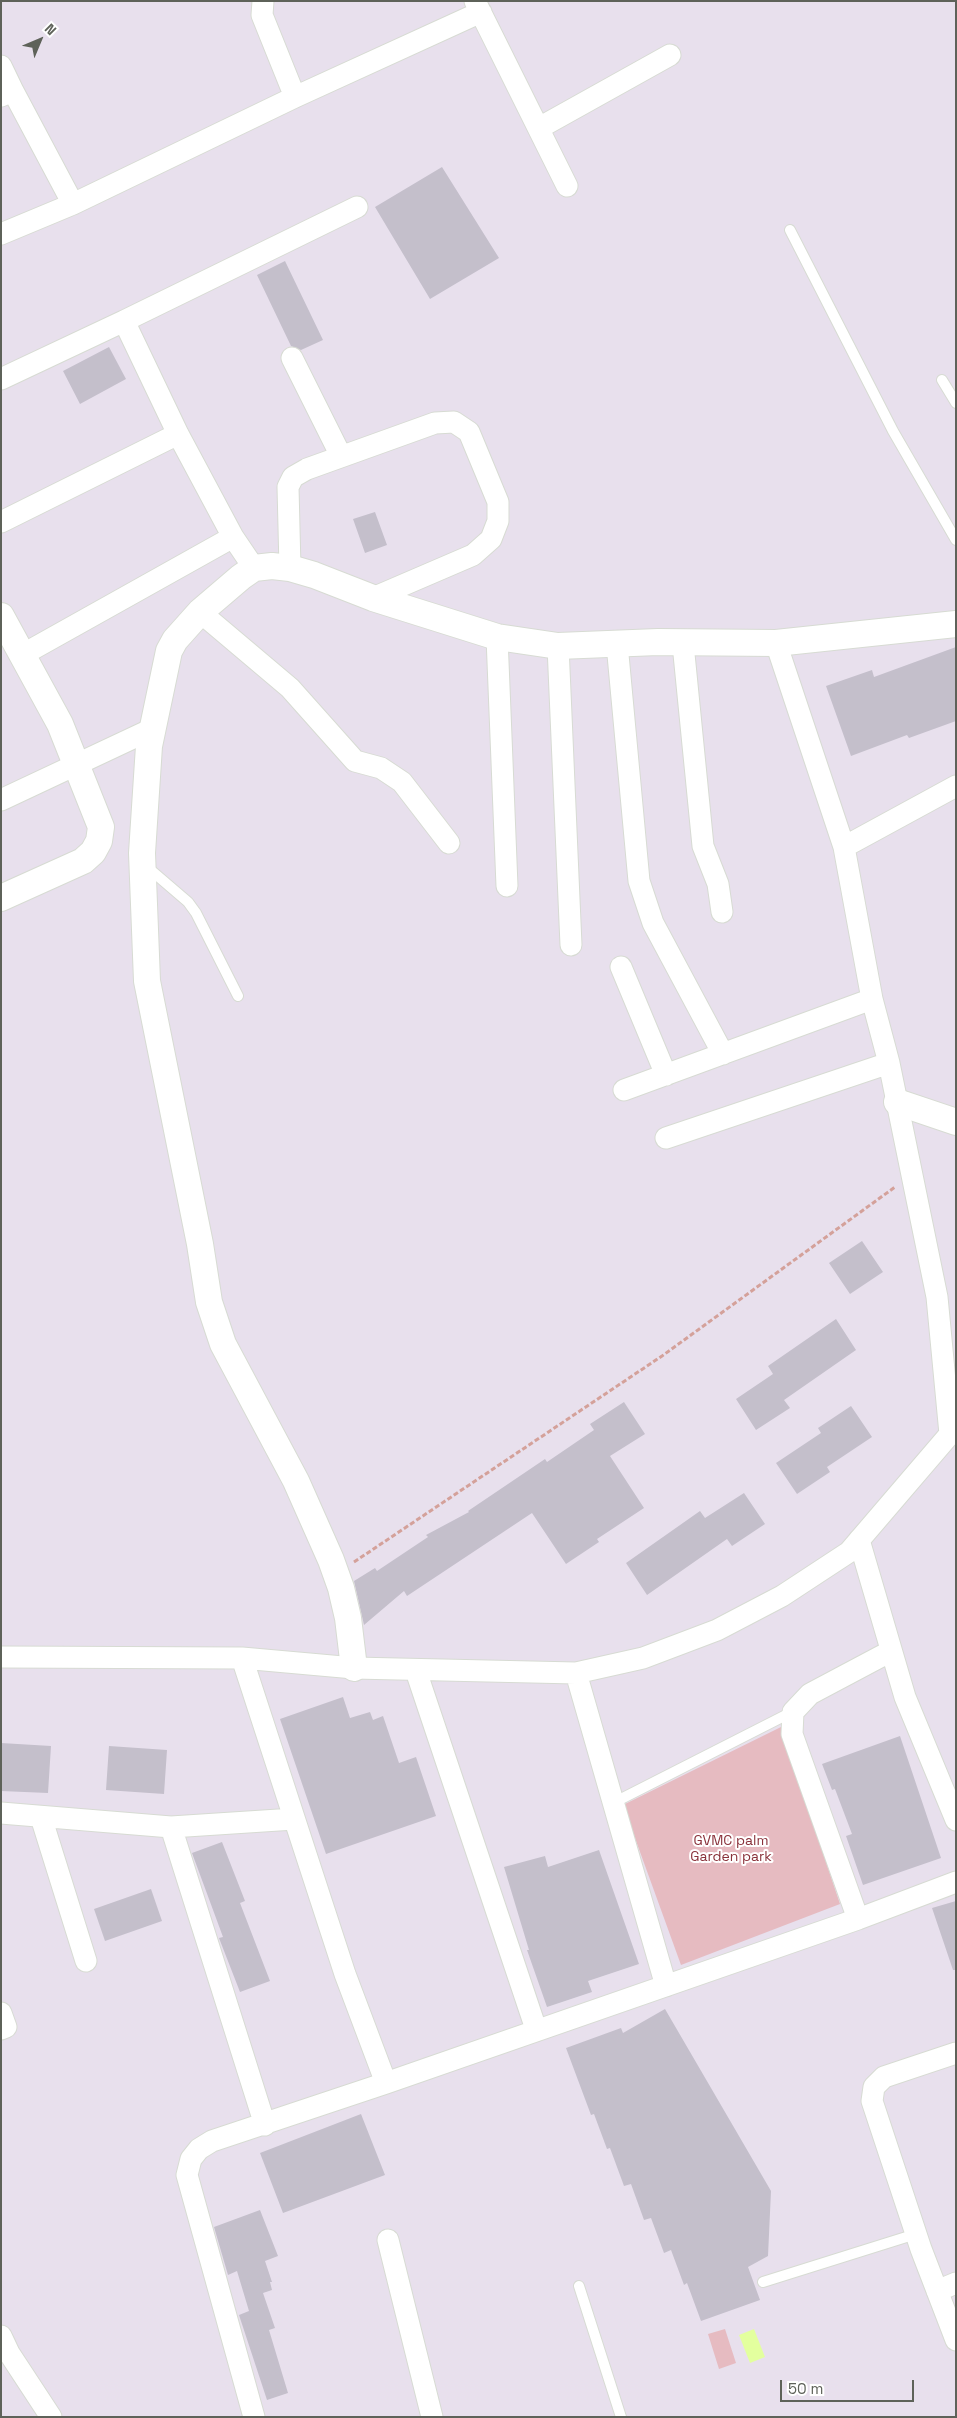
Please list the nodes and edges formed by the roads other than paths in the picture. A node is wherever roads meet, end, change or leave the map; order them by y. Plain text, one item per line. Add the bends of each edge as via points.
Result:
1 (263, 1) edge
2 (478, 6) edge
3 (670, 55) dead end
4 (1, 66) edge
5 (7, 93) edge
6 (295, 97) junction
7 (539, 128) junction
8 (568, 186) dead end
9 (73, 204) junction
10 (357, 207) dead end
11 (790, 230) dead end
12 (1, 234) edge
13 (124, 321) junction
14 (292, 358) dead end
15 (1, 379) edge
16 (942, 380) dead end
17 (956, 403) edge
18 (178, 434) junction
19 (341, 456) junction
20 (1, 522) edge
21 (233, 537) junction
22 (956, 540) edge
23 (254, 568) junction
24 (290, 568) junction
25 (373, 598) junction
26 (200, 612) junction
27 (1, 616) edge
28 (956, 624) edge
29 (498, 638) junction
30 (776, 643) junction
31 (617, 644) junction
32 (682, 644) junction
33 (558, 646) junction
34 (22, 655) junction
35 (152, 729) junction
36 (76, 764) junction
37 (956, 786) edge
38 (1, 800) edge
39 (449, 842) dead end
40 (844, 847) junction
41 (142, 862) junction
42 (507, 886) dead end
43 (1, 898) edge
44 (722, 912) dead end
45 (571, 945) dead end
46 (621, 967) dead end
47 (238, 996) dead end
48 (872, 999) junction
49 (723, 1054) junction
50 (889, 1064) junction
51 (666, 1075) junction
52 (624, 1090) dead end
53 (897, 1102) junction
54 (956, 1122) edge
55 (666, 1138) dead end
56 (954, 1437) edge
57 (859, 1540) junction
58 (890, 1651) junction
59 (1, 1657) edge
60 (242, 1658) junction
61 (354, 1668) junction
62 (416, 1670) junction
63 (576, 1673) junction
64 (793, 1712) junction
65 (614, 1803) junction
66 (1, 1814) edge
67 (41, 1817) junction
68 (294, 1819) junction
69 (956, 1820) edge
70 (171, 1827) junction
71 (956, 1882) edge
72 (858, 1919) junction
73 (86, 1961) dead end
74 (666, 1986) junction
75 (1, 2013) edge
76 (1, 2029) edge
77 (536, 2030) junction
78 (956, 2053) edge
79 (386, 2084) junction
80 (265, 2125) junction
81 (916, 2234) junction
82 (388, 2240) dead end
83 (763, 2282) dead end
84 (579, 2286) dead end
85 (947, 2287) edge
86 (1, 2336) edge
87 (956, 2340) edge
88 (51, 2417) edge
89 (254, 2417) edge
90 (432, 2417) edge
91 (621, 2417) edge

1 - 6 street via 264,22
2 - 6 street
2 - 7 street
3 - 7 street
4 - 5 street
5 - 9 street
6 - 9 street
7 - 8 street
9 - 12 street
10 - 13 street
11 - 22 lane via 893,431
13 - 15 street
13 - 18 street
14 - 19 street
16 - 17 lane
18 - 20 street
18 - 21 street
19 - 24 street via 293,476 288,487
19 - 25 street via 435,422 454,422 469,432 498,502 498,521 491,539 473,554
21 - 23 street
21 - 34 street
23 - 24 street
23 - 26 street
24 - 25 street
25 - 29 street
26 - 35 street via 169,651
26 - 39 street via 290,688 355,761 381,768 402,782
27 - 34 street
28 - 30 street
29 - 33 street
29 - 42 street
30 - 32 street
30 - 40 street
31 - 32 street
31 - 33 street
31 - 49 street via 639,881 653,923
32 - 44 street via 703,846 718,884
33 - 45 street
34 - 36 street via 60,724
35 - 36 street
35 - 41 street via 148,746
36 - 38 street
36 - 43 street via 100,827 99,841 93,852 83,861
37 - 40 street
40 - 48 street
41 - 47 lane via 188,902 196,913
41 - 61 street via 147,981 209,1302 223,1344 296,1481 336,1574 348,1618
46 - 51 street
48 - 49 street
48 - 50 street
49 - 51 street
50 - 53 street
50 - 55 street
51 - 52 street
53 - 54 street
53 - 56 street via 937,1297
56 - 57 street
57 - 58 street
57 - 63 street via 849,1552 782,1596 717,1630 643,1658
58 - 64 street via 810,1694
58 - 69 street via 905,1697
59 - 60 street
60 - 61 street
60 - 68 street
61 - 62 street
62 - 63 street
62 - 77 street
63 - 65 street
64 - 65 lane
64 - 72 street via 792,1734
65 - 74 street
66 - 67 street
67 - 70 street
67 - 73 street
68 - 70 street
68 - 79 street via 345,1974
70 - 80 street
71 - 72 street
72 - 74 street
74 - 77 street
75 - 76 street via 6,2027
77 - 79 street
78 - 81 street via 884,2078 874,2087 872,2101
79 - 80 street
80 - 89 street via 212,2141 199,2149 191,2159 188,2175
81 - 83 lane
81 - 85 street
82 - 90 street
84 - 91 lane
85 - 87 street
86 - 88 street

